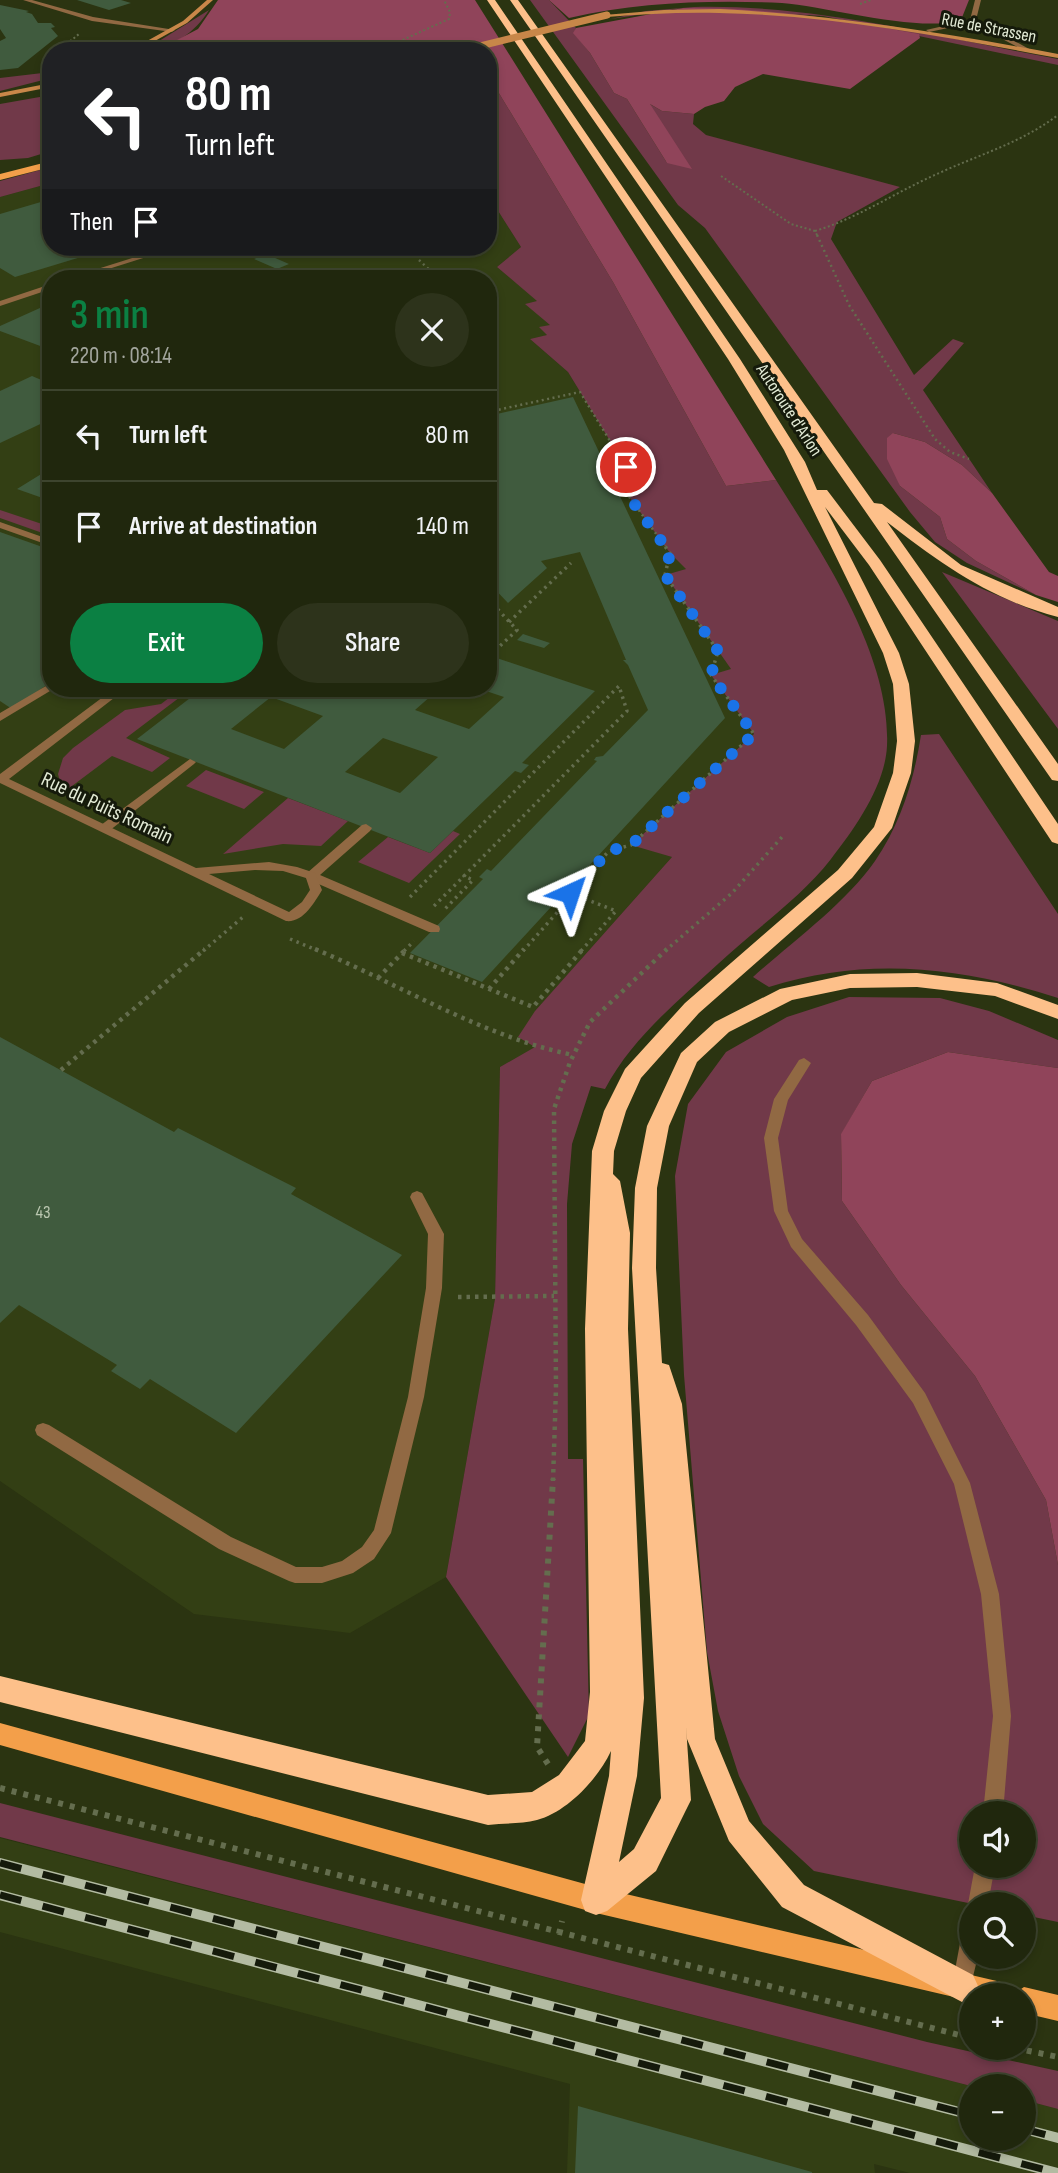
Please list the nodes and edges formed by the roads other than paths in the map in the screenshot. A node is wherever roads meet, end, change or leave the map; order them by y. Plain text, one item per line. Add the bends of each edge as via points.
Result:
1 (26, 0) edge
2 (210, 0) edge
3 (491, 0) edge
4 (514, 0) edge
5 (978, 0) edge
6 (973, 21) junction
7 (172, 30) junction
8 (929, 30) junction
9 (149, 42) edge
10 (497, 42) edge
11 (1029, 51) junction
12 (1058, 56) edge
13 (42, 87) edge
14 (0, 95) edge
15 (42, 166) edge
16 (0, 177) edge
17 (147, 256) edge
18 (106, 270) edge
19 (42, 289) edge
20 (0, 304) edge
21 (790, 451) junction
22 (862, 496) junction
23 (0, 526) edge
24 (42, 540) edge
25 (1058, 612) edge
26 (42, 692) edge
27 (110, 697) edge
28 (0, 718) edge
29 (190, 762) dead end
30 (1058, 776) edge
31 (0, 779) edge
32 (104, 828) junction
33 (366, 828) dead end
34 (1058, 838) edge
35 (196, 872) junction
36 (311, 876) junction
37 (436, 923) road end
38 (1058, 1012) edge
39 (804, 1063) dead end
40 (603, 1152) junction
41 (417, 1197) dead end
42 (651, 1344) junction
43 (43, 1430) dead end
44 (0, 1689) edge
45 (0, 1734) edge
46 (994, 1801) edge
47 (596, 1900) junction
48 (959, 1985) edge
49 (959, 1986) edge
50 (1036, 2003) edge
51 (1058, 2008) edge

1 - 7 street via 96,20
2 - 7 main road
3 - 21 highway, Autoroute d'Arlon via 734,359
4 - 22 highway, Autoroute d'Arlon
5 - 6 street
6 - 8 street
6 - 11 street
7 - 9 main road
8 - 10 main road, Rue de Strassen, bridge via 755,4 668,6 607,15
8 - 11 main road, Rue de Strassen
11 - 12 main road, Rue de Strassen
13 - 14 main road
15 - 16 main road
17 - 18 street
19 - 20 street
21 - 34 highway, Autoroute d'Arlon via 875,563
21 - 40 highway via 891,653 904,712 902,773 883,828 845,874 692,1008 632,1074
22 - 25 highway via 956,568
22 - 30 highway, Autoroute d'Arlon
23 - 24 street
26 - 28 street
27 - 31 street, Rue du Puits Romain
29 - 32 street
31 - 32 street, Rue du Puits Romain
32 - 35 street, Rue du Puits Romain
33 - 36 street
35 - 36 street via 266,864 292,867
35 - 36 street, Rue du Puits Romain via 290,918 307,905 316,890
36 - 37 street via 394,912
38 - 42 highway via 997,990 918,980 850,981 788,994 722,1027 688,1058 658,1126 646,1188 645,1268
39 - 46 street via 781,1099 771,1138 781,1212 796,1243 862,1320 919,1398 962,1483 990,1594 1001,1703
40 - 44 highway via 597,1329 604,1692 600,1746 569,1786 536,1806 488,1810
40 - 47 highway via 619,1233 616,1329 630,1698 623,1776
41 - 43 street via 436,1234 432,1298 416,1397 382,1533 368,1553 347,1567 322,1575 295,1575 225,1543
42 - 47 highway via 676,1800 645,1860
42 - 48 highway via 670,1404 701,1739 739,1831 793,1896
45 - 47 main road
47 - 49 main road
50 - 51 main road

